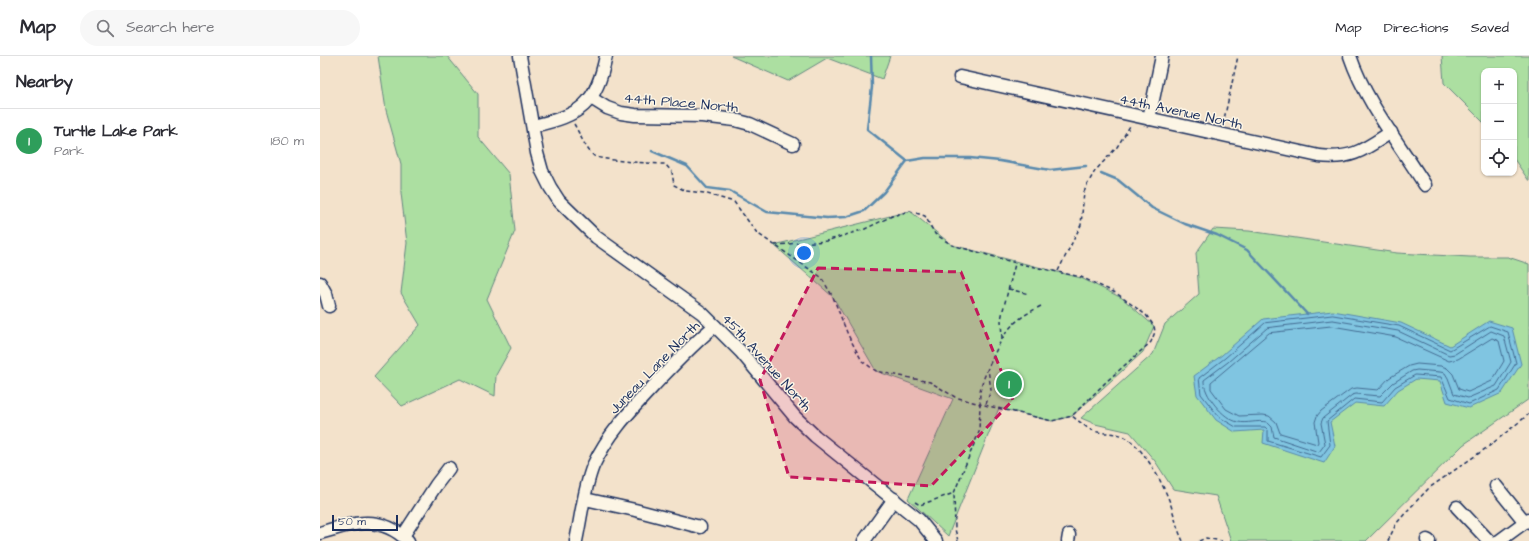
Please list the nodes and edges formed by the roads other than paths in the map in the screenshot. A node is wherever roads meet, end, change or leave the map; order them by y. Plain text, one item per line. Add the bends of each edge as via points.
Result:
1 (520, 56) edge
2 (606, 56) edge
3 (1162, 56) edge
4 (1350, 56) edge
5 (960, 77) dead end
6 (590, 98) junction
7 (1149, 119) junction
8 (533, 126) junction
9 (1391, 132) junction
10 (793, 144) dead end
11 (1425, 185) dead end
12 (320, 283) edge
13 (329, 306) dead end
14 (715, 326) junction
15 (449, 468) dead end
16 (1496, 486) dead end
17 (585, 499) junction
18 (898, 502) junction
19 (1457, 507) dead end
20 (1527, 520) edge
21 (700, 527) dead end
22 (320, 533) edge
23 (406, 539) edge
24 (576, 541) edge
25 (864, 541) edge
26 (936, 541) edge
27 (1489, 541) edge
28 (1500, 541) edge

1 - 8 street
2 - 6 street via 600,79
3 - 7 street
4 - 9 street via 1357,76
5 - 7 street, 44th Avenue North
6 - 8 street via 582,108 570,116
6 - 10 street, 44th Place North via 621,113 735,120 750,124
7 - 9 street, 44th Avenue North via 1331,157 1354,154
8 - 14 street, 45th Avenue North via 542,170 559,201 596,237 702,313
9 - 11 street
12 - 13 street
14 - 17 street, Juneau Lane North via 700,338 624,417 602,449 593,468
14 - 18 street, 45th Avenue North via 741,352 795,417
15 - 23 street via 436,485
16 - 20 street
17 - 21 street
17 - 24 street, Juneau Lane North
18 - 25 street
18 - 26 street, 45th Avenue North
19 - 27 street
20 - 28 street
22 - 23 street via 360,522 387,526

